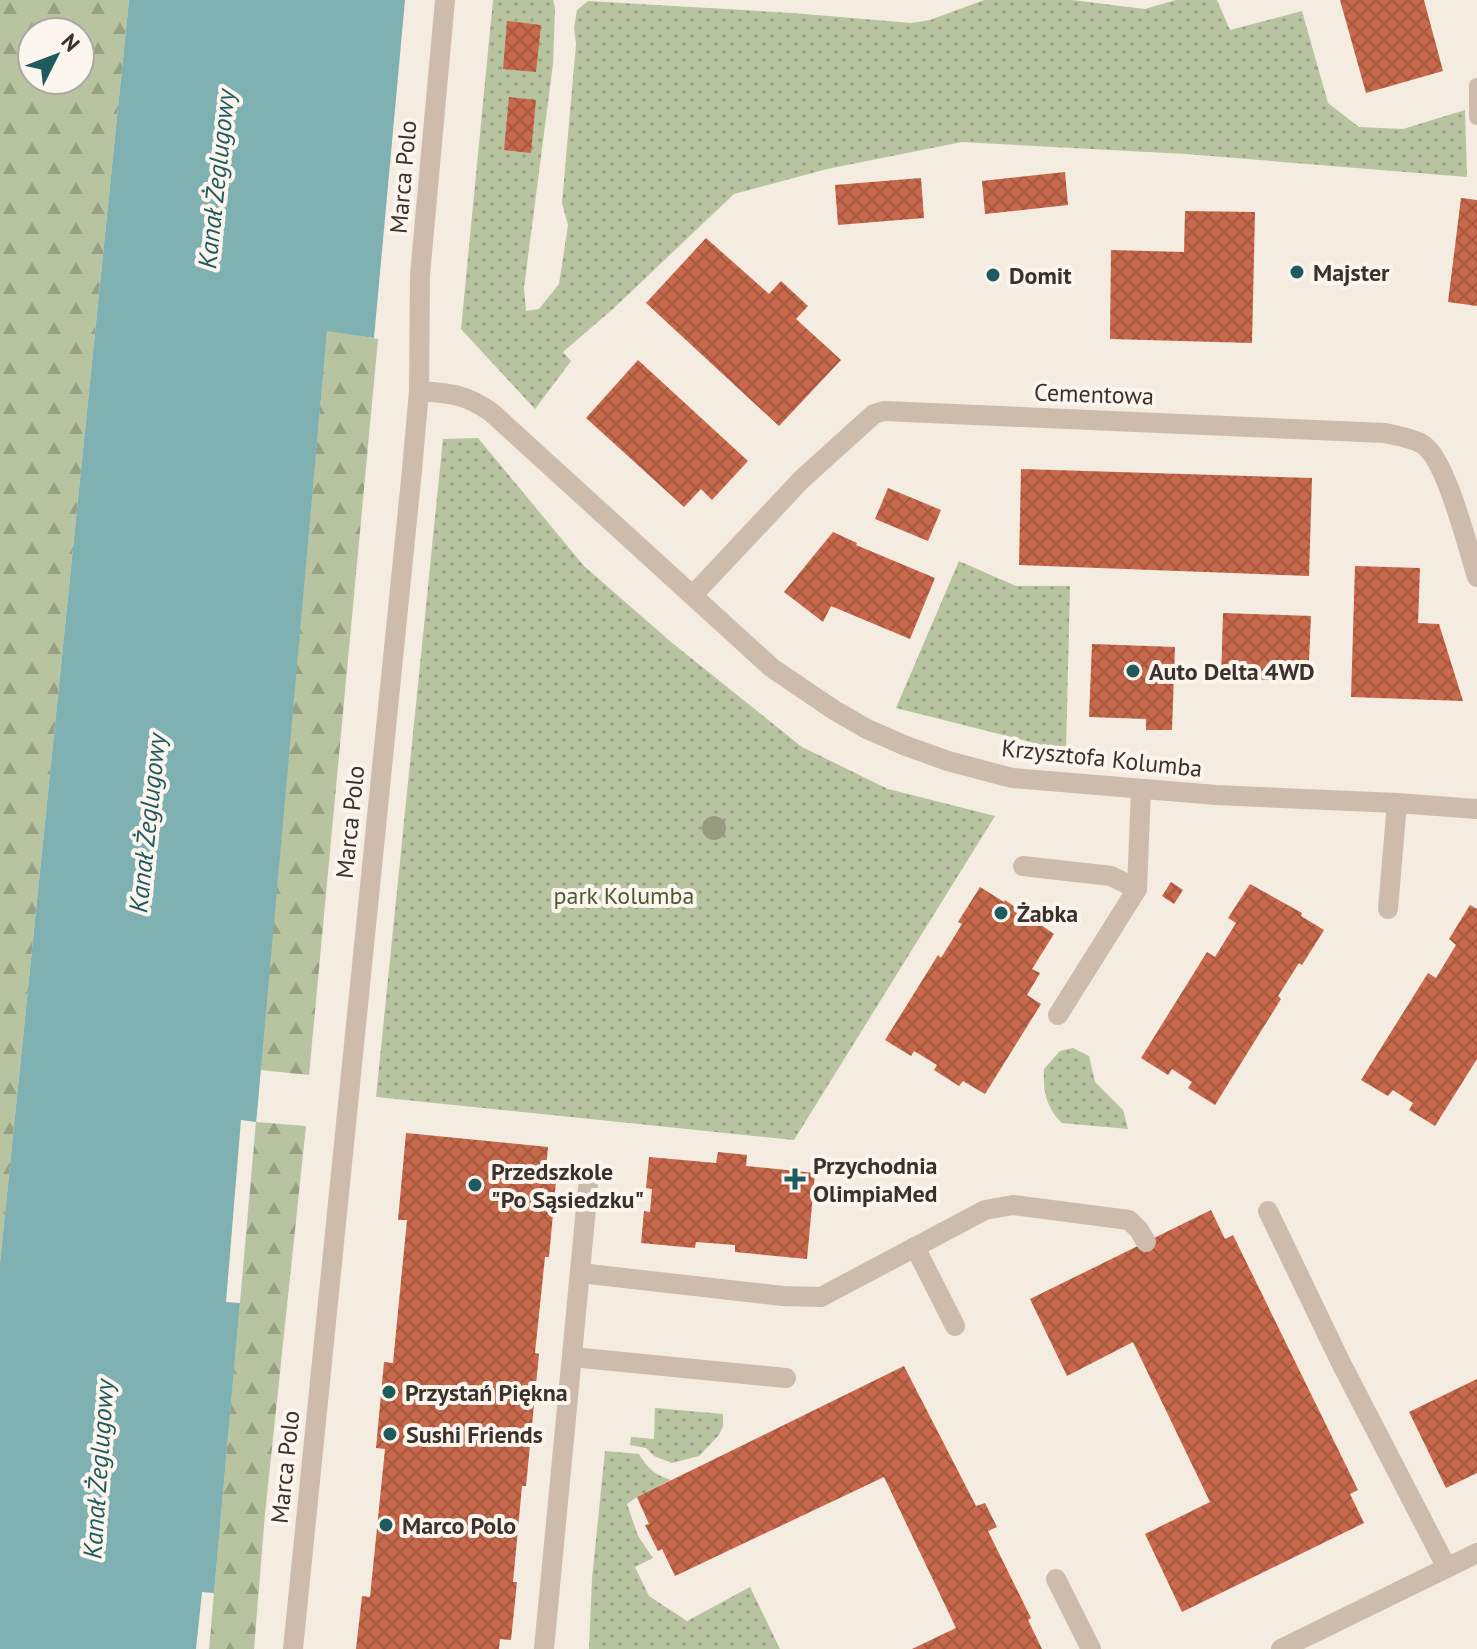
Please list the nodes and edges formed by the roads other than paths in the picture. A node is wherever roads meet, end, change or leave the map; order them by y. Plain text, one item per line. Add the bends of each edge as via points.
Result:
1 (445, 0) edge
2 (1477, 86) edge
3 (1477, 117) edge
4 (419, 391) junction
5 (1477, 577) edge
6 (693, 595) junction
7 (1141, 790) junction
8 (1397, 803) junction
9 (1477, 809) edge
10 (1023, 866) dead end
11 (1137, 889) junction
12 (1388, 909) dead end
13 (1058, 1015) dead end
14 (588, 1187) dead end
15 (1268, 1211) dead end
16 (1146, 1242) dead end
17 (915, 1247) junction
18 (580, 1273) junction
19 (955, 1326) dead end
20 (572, 1357) junction
21 (786, 1378) dead end
22 (1477, 1553) edge
23 (1447, 1568) junction
24 (1056, 1579) dead end
25 (293, 1649) edge
26 (544, 1649) edge
27 (1091, 1649) edge
28 (1281, 1649) edge

1 - 4 street, Marca Polo via 420,275
2 - 3 lane
4 - 6 street, Krzysztofa Kolumba via 470,398 491,412
4 - 25 street, Marca Polo
5 - 6 street, Cementowa via 1440,466 1424,444 1385,433 884,411 874,414 801,480
6 - 7 street, Krzysztofa Kolumba via 772,668 834,710 893,740 1012,778
7 - 8 street, Krzysztofa Kolumba
7 - 11 street
8 - 9 street, Krzysztofa Kolumba
8 - 12 street
10 - 11 street via 1111,876
11 - 13 street
14 - 18 street
15 - 23 street
16 - 17 street via 1129,1220 1013,1205 985,1210
17 - 18 street via 821,1297
17 - 19 street
18 - 20 street
20 - 21 street
20 - 26 street
22 - 23 street
23 - 28 street
24 - 27 street

